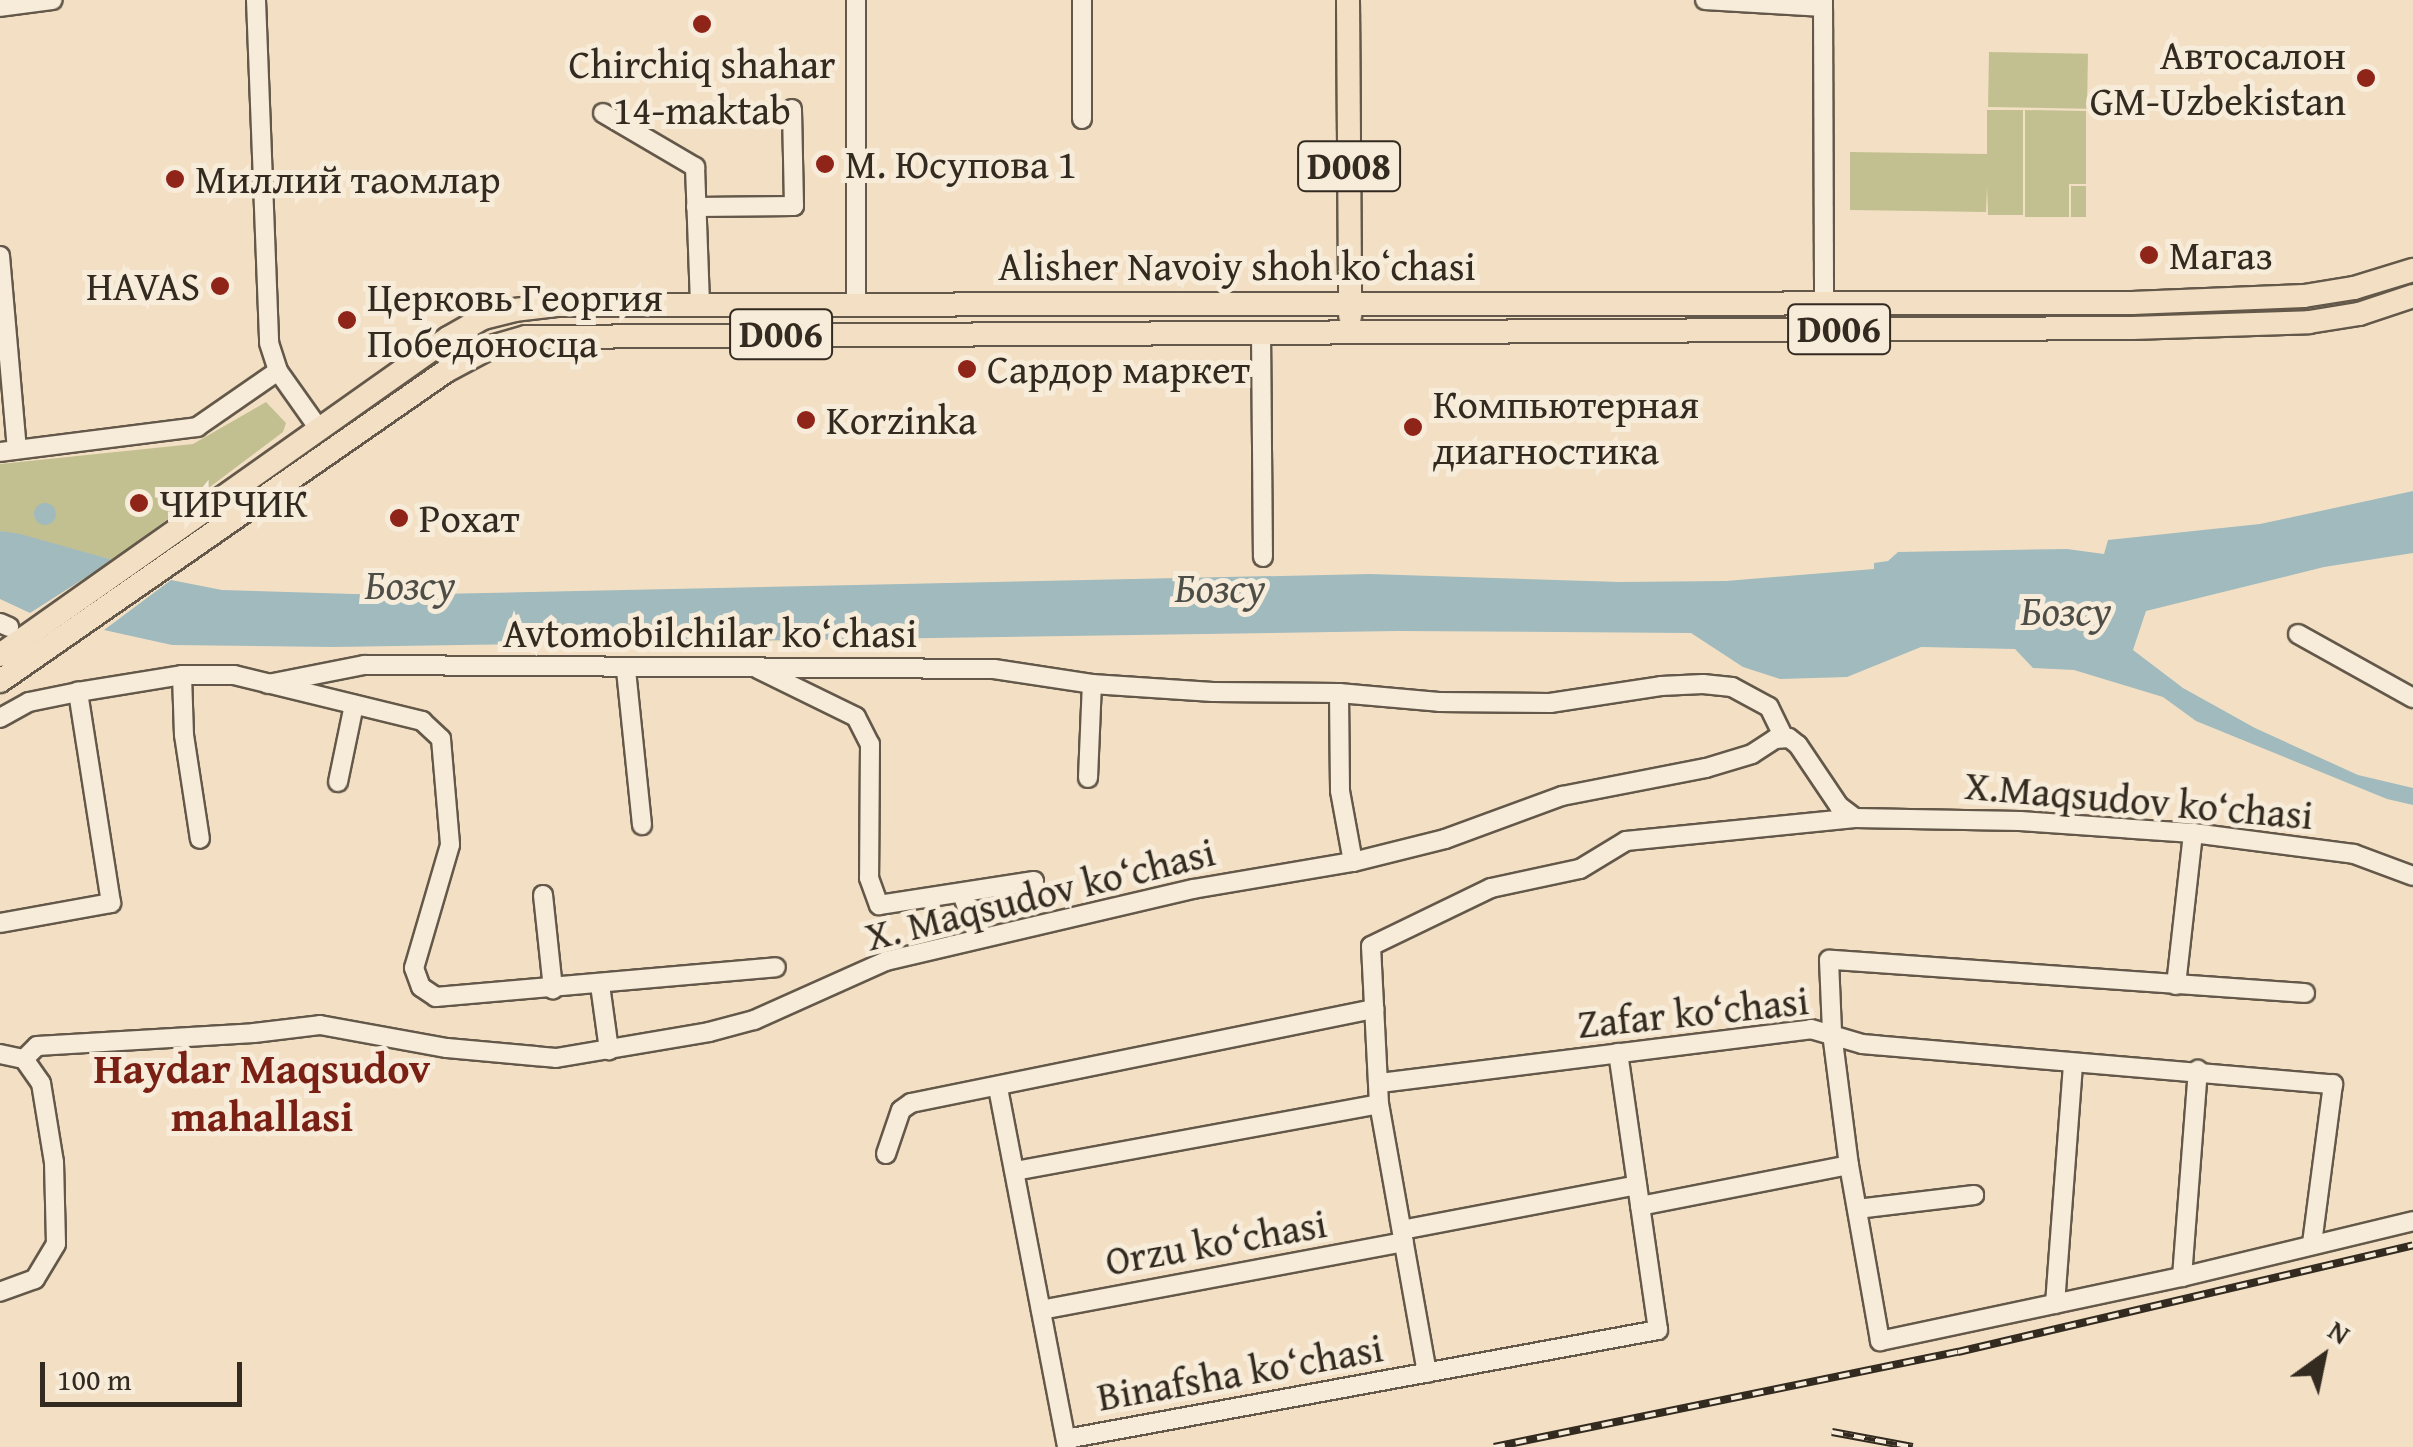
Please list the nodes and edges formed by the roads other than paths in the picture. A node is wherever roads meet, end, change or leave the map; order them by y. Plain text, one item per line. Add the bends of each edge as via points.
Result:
1 (53, 0) edge
2 (256, 0) edge
3 (856, 0) edge
4 (1082, 0) edge
5 (1348, 0) edge
6 (1706, 0) edge
7 (1822, 4) edge
8 (0, 8) edge
9 (792, 109) dead end
10 (603, 113) dead end
11 (1082, 119) dead end
12 (696, 208) junction
13 (0, 256) edge
14 (2413, 270) edge
15 (2413, 296) edge
16 (1824, 303) junction
17 (856, 304) junction
18 (1350, 304) junction
19 (700, 305) junction
20 (1350, 331) junction
21 (1261, 332) junction
22 (278, 371) junction
23 (319, 429) junction
24 (334, 450) junction
25 (8, 451) edge
26 (1263, 557) dead end
27 (2298, 634) dead end
28 (0, 654) edge
29 (751, 666) junction
30 (626, 670) junction
31 (182, 675) junction
32 (0, 681) edge
33 (268, 684) junction
34 (1092, 684) junction
35 (78, 692) junction
36 (1339, 693) junction
37 (2413, 698) edge
38 (354, 704) junction
39 (0, 718) edge
40 (1784, 738) junction
41 (1088, 778) dead end
42 (338, 782) dead end
43 (1855, 818) junction
44 (642, 825) dead end
45 (2193, 833) junction
46 (200, 839) dead end
47 (1353, 862) junction
48 (2413, 876) edge
49 (1034, 881) dead end
50 (962, 894) junction
51 (543, 896) dead end
52 (0, 924) edge
53 (978, 938) junction
54 (776, 967) dead end
55 (600, 985) junction
56 (2176, 985) junction
57 (554, 989) junction
58 (2306, 993) dead end
59 (1375, 1009) junction
60 (1832, 1033) junction
61 (609, 1050) junction
62 (1618, 1053) junction
63 (0, 1054) edge
64 (24, 1059) junction
65 (2073, 1065) junction
66 (2198, 1070) junction
67 (1380, 1083) junction
68 (998, 1088) junction
69 (1379, 1104) junction
70 (886, 1154) dead end
71 (1849, 1165) junction
72 (1015, 1171) junction
73 (1637, 1185) junction
74 (1974, 1195) dead end
75 (1640, 1206) junction
76 (1857, 1208) junction
77 (2413, 1221) edge
78 (1403, 1236) junction
79 (2312, 1244) junction
80 (2182, 1277) junction
81 (0, 1292) edge
82 (2055, 1304) junction
83 (1041, 1310) junction
84 (1426, 1373) junction
85 (1067, 1443) edge

1 - 8 street
2 - 22 street via 269,342
3 - 17 street
4 - 11 street
5 - 18 main road, D008
6 - 7 street
7 - 16 street
9 - 12 street via 794,206
10 - 12 street via 695,167
12 - 19 street
13 - 25 street
14 - 16 main road, Alisher Navoiy shoh koʻchasi / D006 via 2329,292 2256,300
15 - 20 main road, Alisher Navoiy shoh koʻchasi / D006 via 2335,318 2250,324
16 - 18 main road, Alisher Navoiy shoh koʻchasi / D006
17 - 18 main road, Alisher Navoiy shoh koʻchasi / D006
17 - 19 main road, Alisher Navoiy shoh koʻchasi / D006
18 - 20 main road, D008
19 - 23 main road, Alisher Navoiy shoh koʻchasi / D006 via 557,305 496,314 460,330
20 - 21 main road, Alisher Navoiy shoh koʻchasi / D006
21 - 24 main road, Alisher Navoiy shoh koʻchasi / D006 via 536,336 465,360
21 - 26 street
22 - 23 street
22 - 25 street via 197,427
23 - 24 main road
23 - 28 main road, Alisher Navoiy shoh koʻchasi / D006
24 - 32 main road, Alisher Navoiy shoh koʻchasi / D006
27 - 37 street
29 - 30 street, Avtomobilchilar ko‘chasi
29 - 34 street, Avtomobilchilar ko‘chasi via 994,670
29 - 50 street via 856,718 870,744 869,878 879,906
30 - 33 street, Avtomobilchilar ko‘chasi via 364,664
30 - 44 street
31 - 33 street
31 - 35 street
31 - 46 street
33 - 38 street
34 - 36 street, Avtomobilchilar ko‘chasi
34 - 41 street
35 - 39 street via 30,702
35 - 52 street via 110,902
36 - 40 street, Avtomobilchilar ko‘chasi via 1550,703 1703,684 1732,687 1769,707
36 - 47 street via 1340,791
38 - 42 street
38 - 57 street via 422,721 440,739 450,845 414,968 420,988 436,997
40 - 43 street via 1798,744 1839,806
40 - 47 street, X. Maqsudov ko‘chasi via 1706,768 1562,796 1446,839
43 - 45 street, X.Maqsudov ko‘chasi
43 - 59 street, X.Maqsudov ko‘chasi via 1626,842 1580,869 1491,888 1372,946
45 - 48 street, X.Maqsudov ko‘chasi via 2354,854
45 - 56 street
47 - 53 street, X. Maqsudov ko‘chasi via 1192,889
49 - 50 street
50 - 53 street
51 - 57 street
53 - 61 street, X. Maqsudov ko‘chasi via 886,961 754,1020
54 - 55 street
55 - 57 street
55 - 61 street
56 - 58 street, Zafar ko‘chasi
56 - 60 street, Zafar ko‘chasi via 1829,960
59 - 67 street
59 - 68 street
60 - 62 street, Zafar ko‘chasi via 1811,1029
60 - 65 street via 1862,1044
60 - 71 street
61 - 64 street, X. Maqsudov ko‘chasi via 556,1058 447,1048 320,1024 38,1046
62 - 67 street, Zafar ko‘chasi
62 - 73 street
63 - 64 street
64 - 81 street via 41,1083 54,1162 56,1244 35,1279
65 - 66 street
65 - 82 street
66 - 79 street via 2332,1084
66 - 80 street
67 - 69 street
68 - 70 street via 911,1103 896,1121
68 - 72 street
69 - 72 street
69 - 78 street
71 - 75 street
71 - 76 street
72 - 83 street
73 - 75 street
73 - 78 street, Orzu ko‘chasi
74 - 76 street
75 - 84 street via 1658,1330
76 - 82 street via 1880,1341
77 - 79 street
78 - 83 street, Orzu ko‘chasi
78 - 84 street
79 - 80 street
80 - 82 street
83 - 85 street
84 - 85 street, Binafsha ko‘chasi

